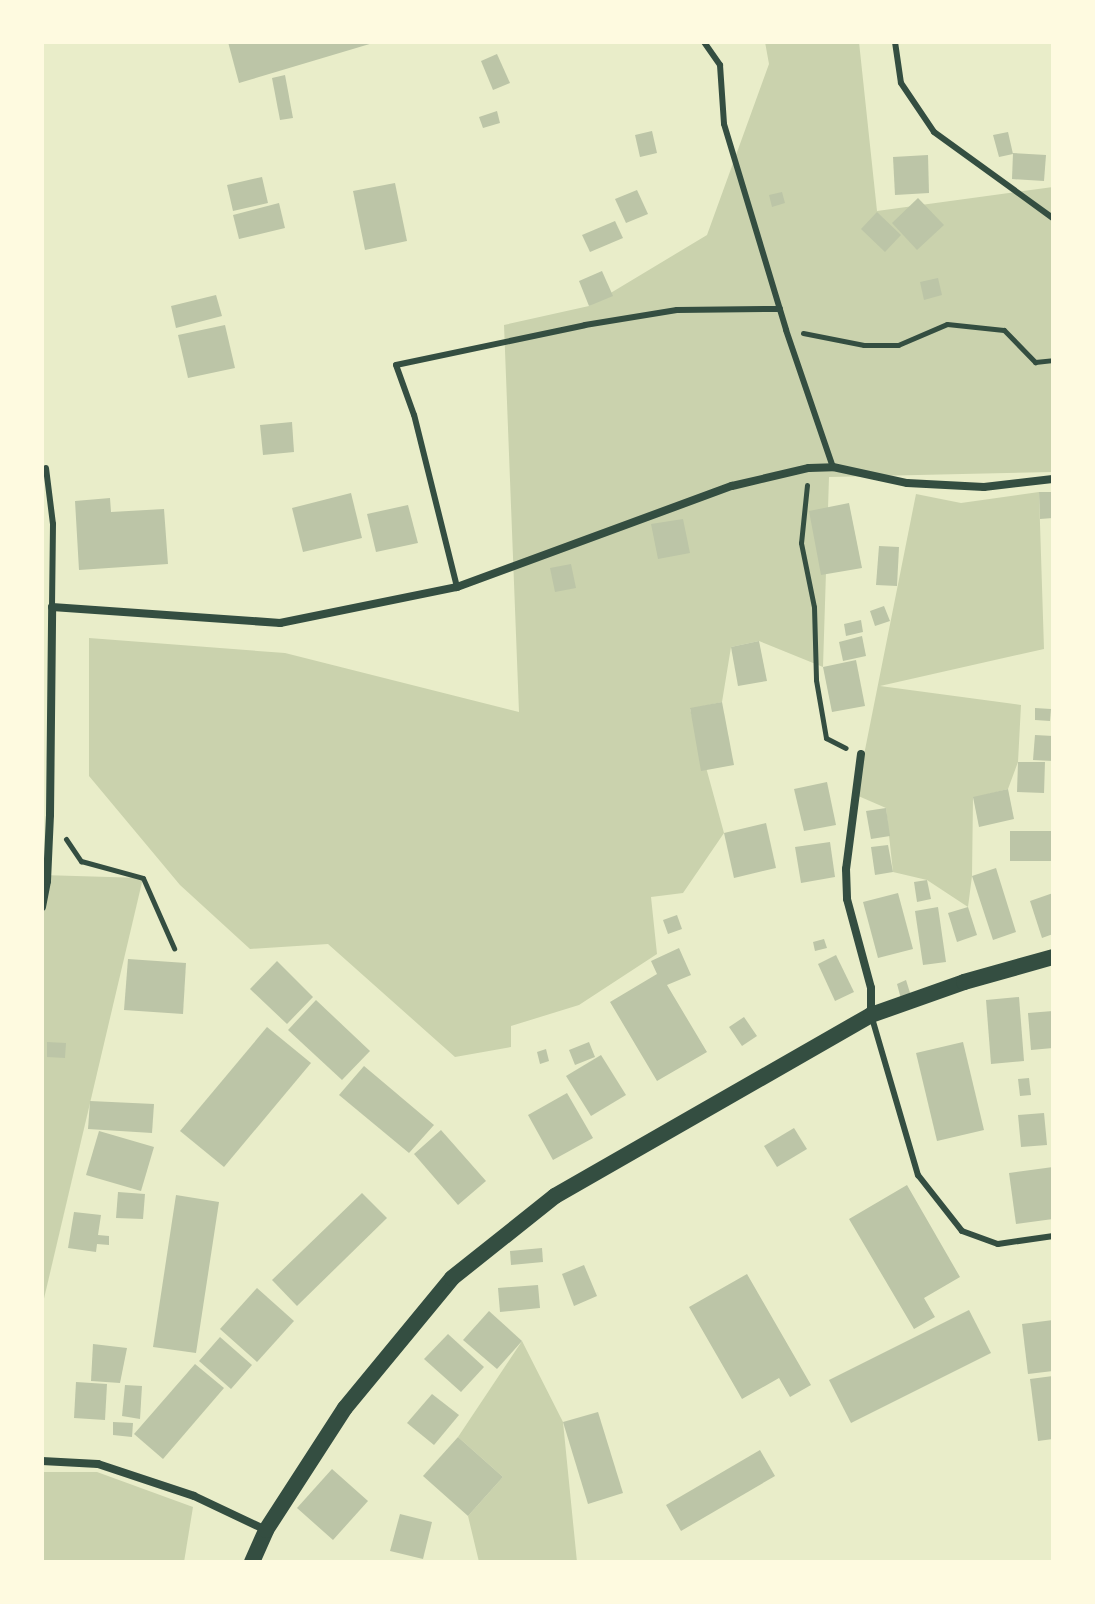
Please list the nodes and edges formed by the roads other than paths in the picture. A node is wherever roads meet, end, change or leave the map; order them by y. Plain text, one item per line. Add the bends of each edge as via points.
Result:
1 (704, 42) edge
2 (895, 42) edge
3 (1053, 218) edge
4 (780, 309) junction
5 (833, 467) junction
6 (46, 468) dead end
7 (1053, 479) edge
8 (457, 587) junction
9 (52, 607) junction
10 (861, 754) road end
11 (45, 764) edge
12 (42, 907) edge
13 (1053, 957) edge
14 (871, 1015) junction
15 (1053, 1236) edge
16 (42, 1461) edge
17 (266, 1530) junction
18 (252, 1562) edge

1 - 4 lane via 720,65 724,124
2 - 3 lane via 901,83 934,132
4 - 5 lane
4 - 8 lane via 677,310 396,365 414,415
5 - 7 street via 907,483 969,487
5 - 8 street via 732,486
6 - 9 lane via 53,524
8 - 9 street via 280,623
9 - 11 street
10 - 14 street via 847,899 871,988
11 - 12 street via 50,815
13 - 14 main road
14 - 15 lane via 918,1175 962,1231 998,1244
14 - 17 main road via 555,1196 452,1278 345,1408
16 - 17 street via 98,1464 194,1496
17 - 18 main road

